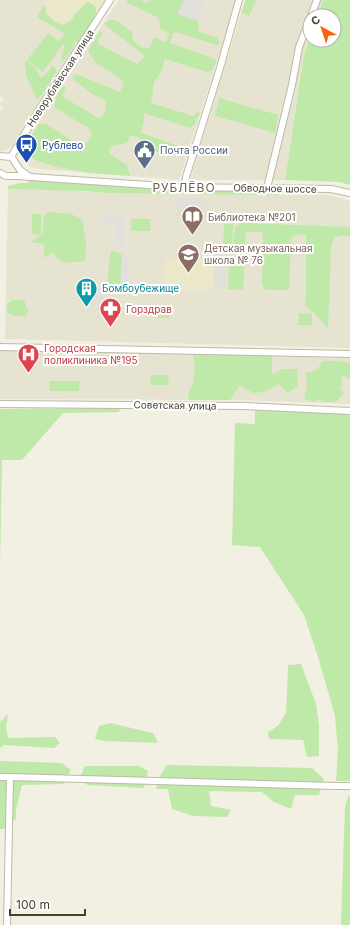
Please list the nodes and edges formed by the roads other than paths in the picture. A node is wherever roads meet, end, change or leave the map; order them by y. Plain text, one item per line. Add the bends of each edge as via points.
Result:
1 (110, 0) edge
2 (239, 0) edge
3 (302, 38) edge
4 (0, 156) edge
5 (9, 157) junction
6 (0, 160) edge
7 (16, 163) junction
8 (0, 175) edge
9 (9, 176) junction
10 (31, 177) junction
11 (184, 187) junction
12 (267, 188) junction
13 (350, 193) edge
14 (0, 347) edge
15 (350, 354) edge
16 (0, 404) edge
17 (350, 411) edge
18 (0, 777) edge
19 (10, 777) junction
20 (350, 786) edge
21 (6, 925) edge

1 - 5 street, Новорублёвская улица
2 - 11 street
3 - 12 street
4 - 5 street
5 - 6 street
5 - 7 street
7 - 9 street via 14,173
7 - 10 street via 20,170
8 - 9 street, Обводное шоссе
9 - 10 street, Обводное шоссе
10 - 11 street, Обводное шоссе
11 - 12 street, Обводное шоссе
12 - 13 street, Обводное шоссе via 331,189
14 - 15 street
16 - 17 street, Советская улица via 245,406
18 - 19 street
19 - 20 street
19 - 21 street

